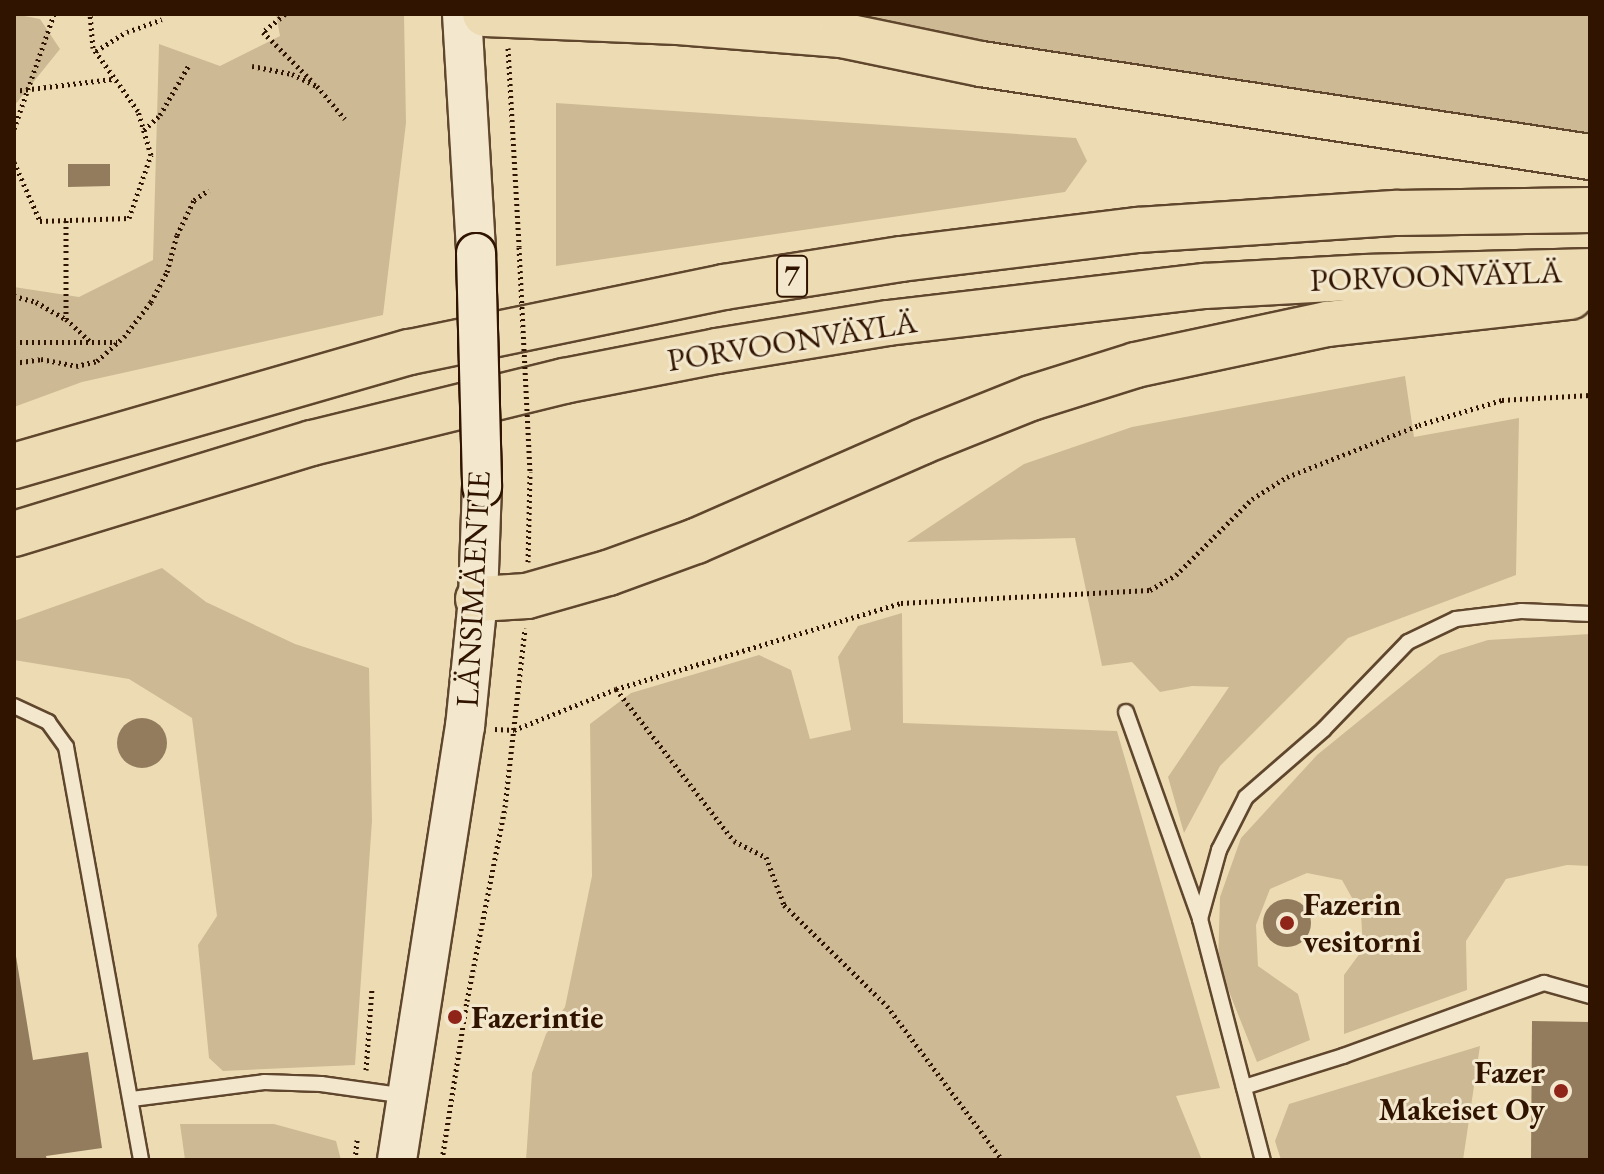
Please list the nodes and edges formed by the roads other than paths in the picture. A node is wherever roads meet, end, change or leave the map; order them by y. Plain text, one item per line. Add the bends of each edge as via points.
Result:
1 (462, 14) edge
2 (485, 14) edge
3 (508, 15) edge
4 (1590, 157) edge
5 (1590, 210) edge
6 (1590, 271) edge
7 (1590, 295) edge
8 (14, 466) edge
9 (14, 534) edge
10 (478, 599) junction
11 (1590, 614) edge
12 (14, 706) edge
13 (1126, 712) dead end
14 (1200, 919) junction
15 (1590, 996) edge
16 (1244, 1087) junction
17 (407, 1096) junction
18 (132, 1099) junction
19 (141, 1160) edge
20 (397, 1160) edge
21 (1263, 1160) edge

1 - 10 main road, LÄNSIMÄENTIE, bridge via 476,253 482,487
2 - 3 highway
3 - 4 highway via 841,35 981,64
5 - 8 highway, PORVOONVÄYLÄ / 7 via 1397,213 1138,230 724,287 410,352
6 - 9 highway, PORVOONVÄYLÄ / 7 via 1189,288 888,323 717,351 564,381 327,439
7 - 10 highway via 1328,324 1136,365 1031,398 696,541 560,589
10 - 17 main road, LÄNSIMÄENTIE via 465,727
11 - 14 lane via 1521,611 1456,619 1408,642 1323,730 1246,797 1219,850
12 - 18 lane via 48,722 66,747
13 - 14 lane
14 - 16 lane
15 - 16 lane via 1544,983
16 - 21 lane
17 - 18 lane via 264,1082
17 - 20 main road, LÄNSIMÄENTIE
18 - 19 lane

